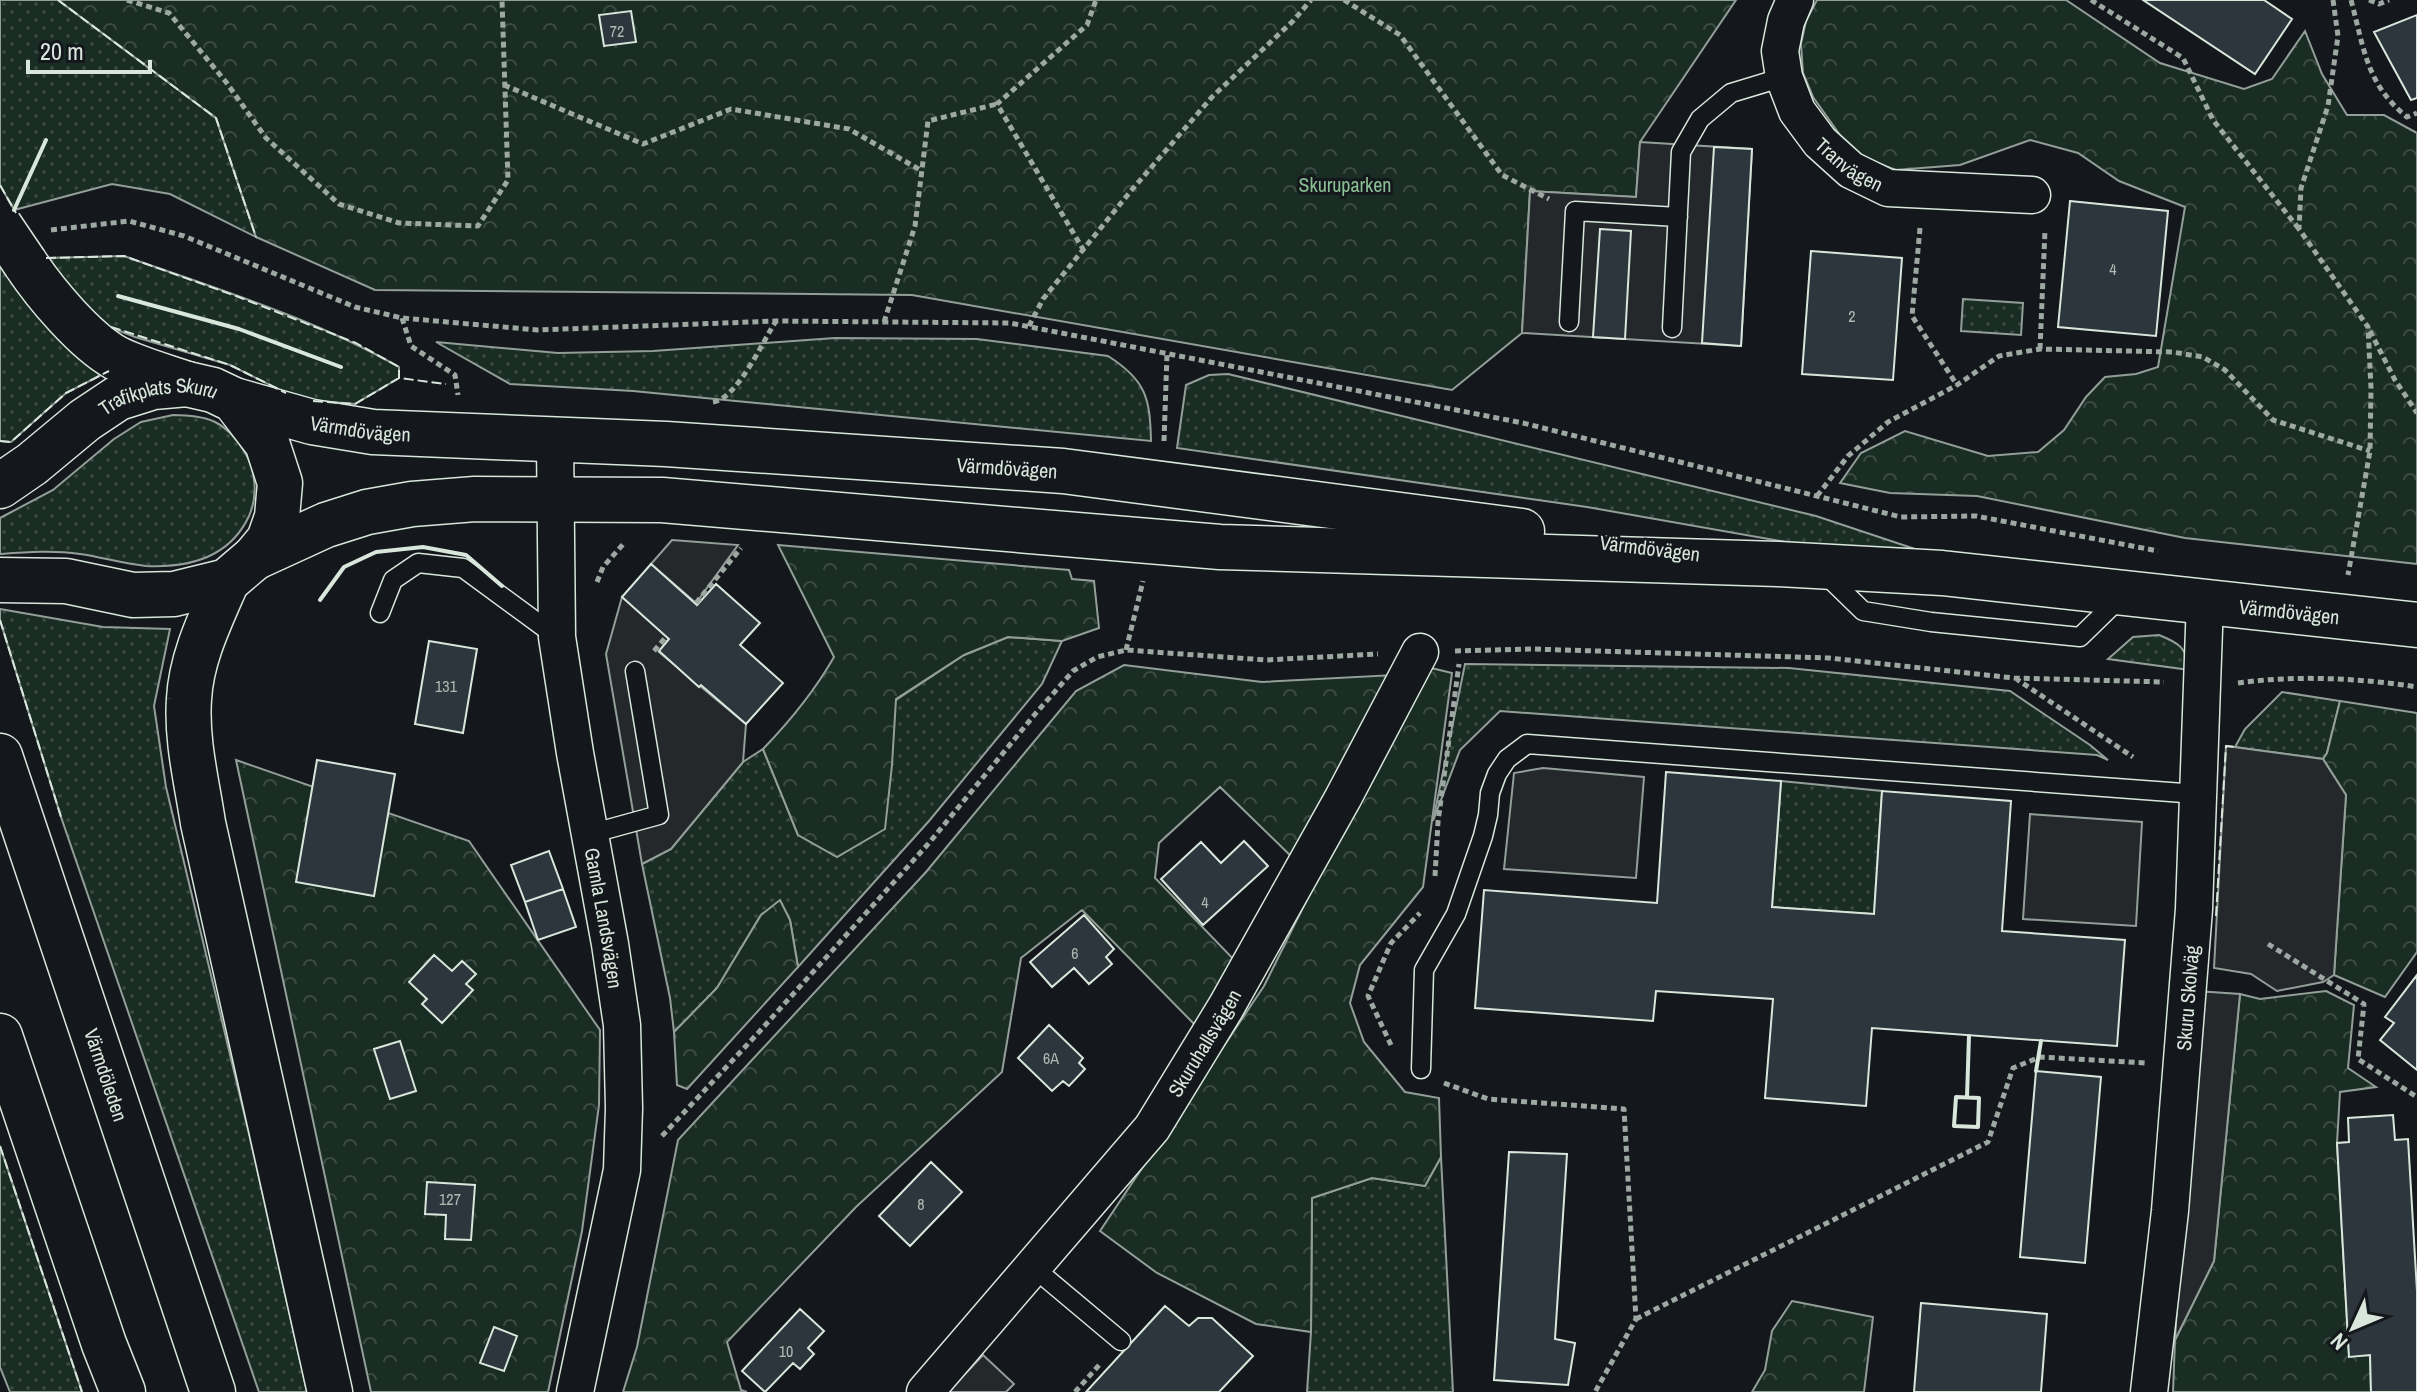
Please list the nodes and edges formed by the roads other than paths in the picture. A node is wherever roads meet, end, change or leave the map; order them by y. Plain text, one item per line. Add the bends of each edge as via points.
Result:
1 (1795, 0) edge
2 (1784, 77) junction
3 (2032, 195) road end
4 (1678, 217) junction
5 (0, 226) edge
6 (1569, 322) dead end
7 (1672, 328) dead end
8 (187, 384) junction
9 (234, 400) junction
10 (555, 440) junction
11 (0, 486) edge
12 (556, 499) junction
13 (1798, 565) junction
14 (241, 569) junction
15 (0, 580) edge
16 (2205, 601) junction
17 (380, 613) dead end
18 (2417, 625) edge
19 (557, 637) junction
20 (1420, 652) road end
21 (635, 671) dead end
22 (0, 756) edge
23 (2198, 781) junction
24 (590, 834) junction
25 (0, 1036) edge
26 (1421, 1069) road end
27 (1034, 1268) junction
28 (1121, 1341) road end
29 (123, 1392) edge
30 (213, 1392) edge
31 (330, 1392) edge
32 (575, 1392) edge
33 (925, 1392) edge
34 (2149, 1392) edge

1 - 2 street, Tranvägen via 1780,51
2 - 3 street, Tranvägen via 1797,111 1820,142 1851,170 1888,188
2 - 4 lane via 1731,93 1700,119 1681,152
4 - 6 lane via 1575,211
4 - 7 lane
5 - 8 main road, bridge via 35,248 52,300 81,329 115,357
8 - 9 main road, Trafikplats Skuru
8 - 11 main road, Trafikplats Skuru via 118,398
9 - 10 main road, Värmdövägen via 339,428
9 - 14 main road, Trafikplats Skuru via 267,443 280,483 269,540
10 - 12 street, Gamla Landsvägen
10 - 13 main road, Värmdövägen via 1063,471
12 - 13 main road, Värmdövägen via 662,500 1220,547
12 - 14 main road, Värmdövägen via 428,502 367,512 326,525
12 - 19 street, Gamla Landsvägen
13 - 16 main road, Värmdövägen via 1942,573
14 - 15 main road via 174,594 133,595 66,581
14 - 31 main road, Trafikplats Skuru via 207,628 196,664 189,698 190,740 203,823
16 - 18 main road, Värmdövägen
16 - 23 street, Skuru Skolväg
17 - 19 lane via 393,580 418,563 463,568
19 - 24 street, Gamla Landsvägen
20 - 27 street, Skuruhallsvägen via 1226,1007 1152,1128
21 - 24 lane via 659,815
22 - 30 main road, Värmdöleden
23 - 26 lane via 1527,744 1497,774 1456,914 1424,970
23 - 34 street, Skuru Skolväg via 2194,909 2170,1211
24 - 32 street, Gamla Landsvägen via 622,1025 624,1108 622,1170
25 - 29 main road
27 - 28 lane
27 - 33 street, Skuruhallsvägen

